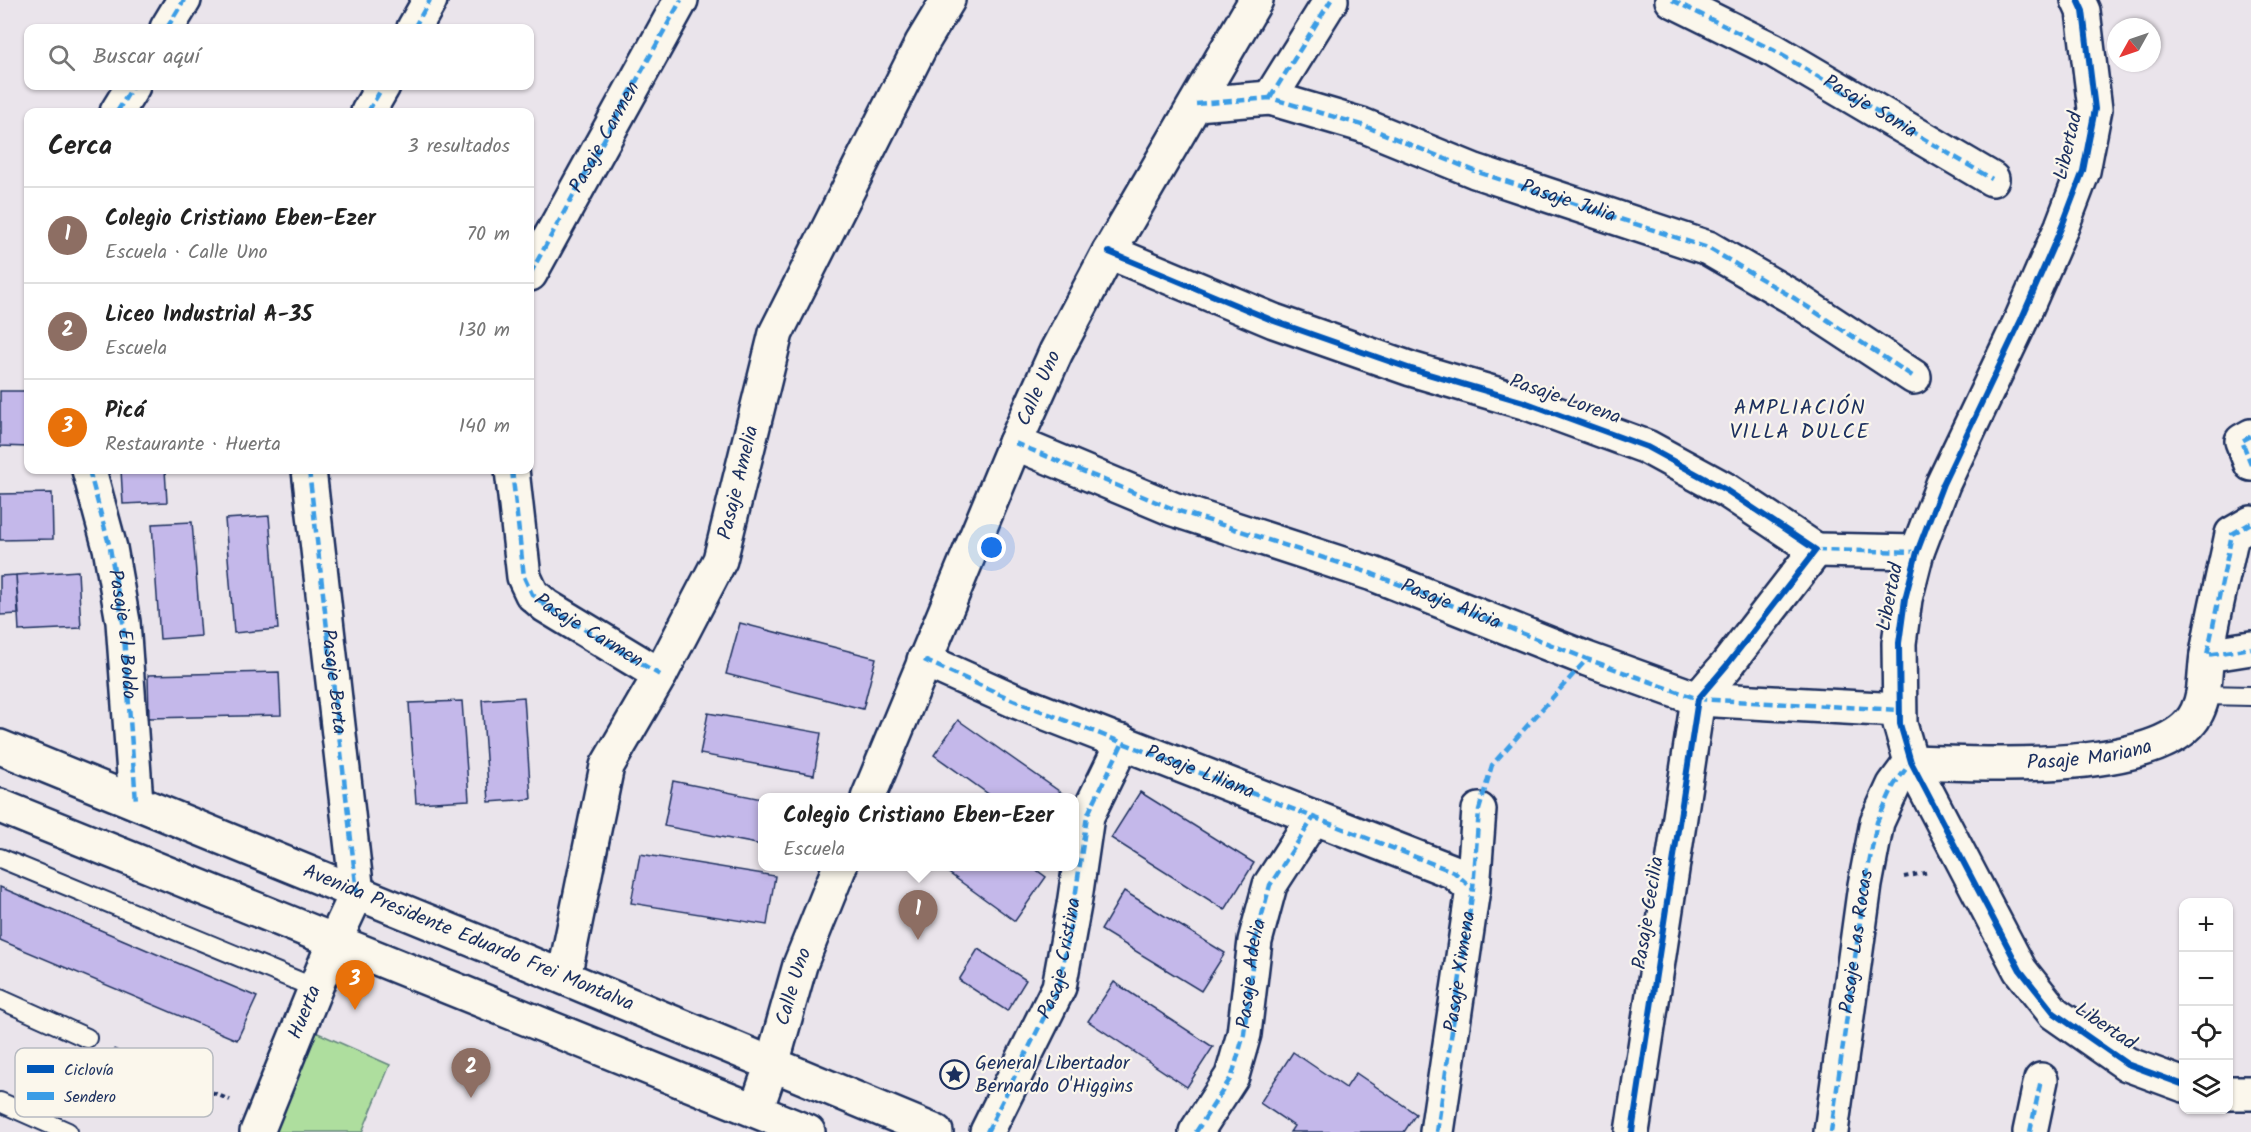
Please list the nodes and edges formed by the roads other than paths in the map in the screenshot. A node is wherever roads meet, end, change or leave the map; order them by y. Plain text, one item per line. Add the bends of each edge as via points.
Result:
1 (184, 0) edge
2 (430, 0) edge
3 (681, 0) edge
4 (948, 0) edge
5 (1256, 0) edge
6 (1331, 0) edge
7 (1672, 0) edge
8 (2090, 4) edge
9 (169, 24) edge
10 (416, 24) edge
11 (131, 90) edge
12 (380, 90) edge
13 (1270, 98) junction
14 (1196, 104) junction
15 (119, 108) edge
16 (370, 108) edge
17 (1992, 179) dead end
18 (1109, 252) junction
19 (534, 267) edge
20 (1914, 378) dead end
21 (2251, 436) edge
22 (1015, 443) junction
23 (2251, 464) edge
24 (90, 474) edge
25 (309, 474) edge
26 (512, 474) edge
27 (2251, 523) edge
28 (1816, 550) junction
29 (1917, 552) junction
30 (2251, 648) edge
31 (2207, 655) junction
32 (924, 660) junction
33 (660, 675) junction
34 (2204, 695) junction
35 (2251, 696) edge
36 (1698, 699) junction
37 (1899, 710) junction
38 (1123, 742) junction
39 (0, 747) edge
40 (1911, 762) junction
41 (870, 793) edge
42 (136, 802) junction
43 (0, 806) edge
44 (1479, 810) dead end
45 (1314, 817) junction
46 (0, 858) edge
47 (1079, 865) edge
48 (838, 871) edge
49 (1078, 871) edge
50 (1473, 889) junction
51 (357, 893) junction
52 (334, 942) junction
53 (564, 977) junction
54 (315, 988) junction
55 (0, 999) edge
56 (87, 1038) road end
57 (772, 1064) junction
58 (2041, 1080) dead end
59 (2179, 1083) edge
60 (2233, 1093) edge
61 (2251, 1093) edge
62 (0, 1102) edge
63 (15, 1109) edge
64 (756, 1110) junction
65 (34, 1117) edge
66 (260, 1123) edge
67 (68, 1132) edge
68 (807, 1132) edge
69 (936, 1132) edge
70 (987, 1132) edge
71 (1196, 1132) edge
72 (1437, 1132) edge
73 (1632, 1132) edge
74 (1831, 1132) edge
75 (2030, 1132) edge

1 - 9 street
2 - 10 street
3 - 19 street, Pasaje Carmen
4 - 33 street, Pasaje Amelia via 922,43 776,333 720,560
5 - 14 street, Calle Uno
6 - 13 street
7 - 17 street, Pasaje Sonia via 1773,50
8 - 29 street, Libertad via 2095,109 2083,171 2058,237 1943,484
11 - 15 street
12 - 16 street
13 - 14 street, Pasaje Julia
13 - 20 street, Pasaje Julia via 1362,125 1475,171 1708,248 1794,298
14 - 18 street, Calle Uno
18 - 22 street, Calle Uno via 1056,351
18 - 28 street, Pasaje Lorena via 1274,321 1411,369 1527,403 1647,447 1726,490
21 - 23 street via 2242,441
22 - 32 street, Calle Uno
22 - 36 street, Pasaje Alicia via 1173,509 1373,574
24 - 42 street, Pasaje El Boldo via 110,548 123,622
25 - 51 street, Pasaje Berta
26 - 33 street, Pasaje Carmen via 524,577 532,594
27 - 31 street, Pasaje Mariana via 2232,534
28 - 29 street
28 - 36 street
29 - 37 street, Libertad via 1899,643
30 - 31 street
31 - 34 street, Pasaje Mariana
32 - 38 street, Pasaje Liliana via 1013,700
32 - 41 street, Calle Uno
33 - 53 street, Pasaje Amelia via 607,766
34 - 35 lane
34 - 40 street, Pasaje Mariana via 2196,715 2180,731 2150,747 2122,755 2037,764
36 - 37 street, Pasaje Alicia
36 - 73 street, Pasaje Cecilia
37 - 40 street, Libertad
38 - 45 street, Pasaje Liliana
38 - 47 street, Pasaje Cristina via 1087,816
39 - 42 street, Avenida Presidente Eduardo Frei Montalva
40 - 59 street, Libertad via 2020,970 2054,1012 2127,1064
40 - 74 street, Pasaje Las Rocas via 1894,785 1877,822
42 - 51 street, Avenida Presidente Eduardo Frei Montalva
43 - 52 street
44 - 50 street, Pasaje Ximena
45 - 50 street, Pasaje Liliana via 1454,872
45 - 71 street, Pasaje Adelia via 1270,885 1255,941 1244,1034 1232,1076
46 - 54 lane
48 - 57 street, Calle Uno via 800,965
49 - 70 street, Pasaje Cristina via 1059,987
50 - 72 street, Pasaje Ximena
51 - 52 street, Huerta
51 - 53 street, Avenida Presidente Eduardo Frei Montalva
52 - 54 street, Huerta
52 - 64 street
53 - 57 street, Avenida Presidente Eduardo Frei Montalva
54 - 66 street, Huerta
55 - 56 lane
57 - 64 street, Calle Uno
57 - 69 street, Avenida Presidente Eduardo Frei Montalva
58 - 75 street
60 - 61 street
62 - 63 lane
64 - 68 street
65 - 67 lane

